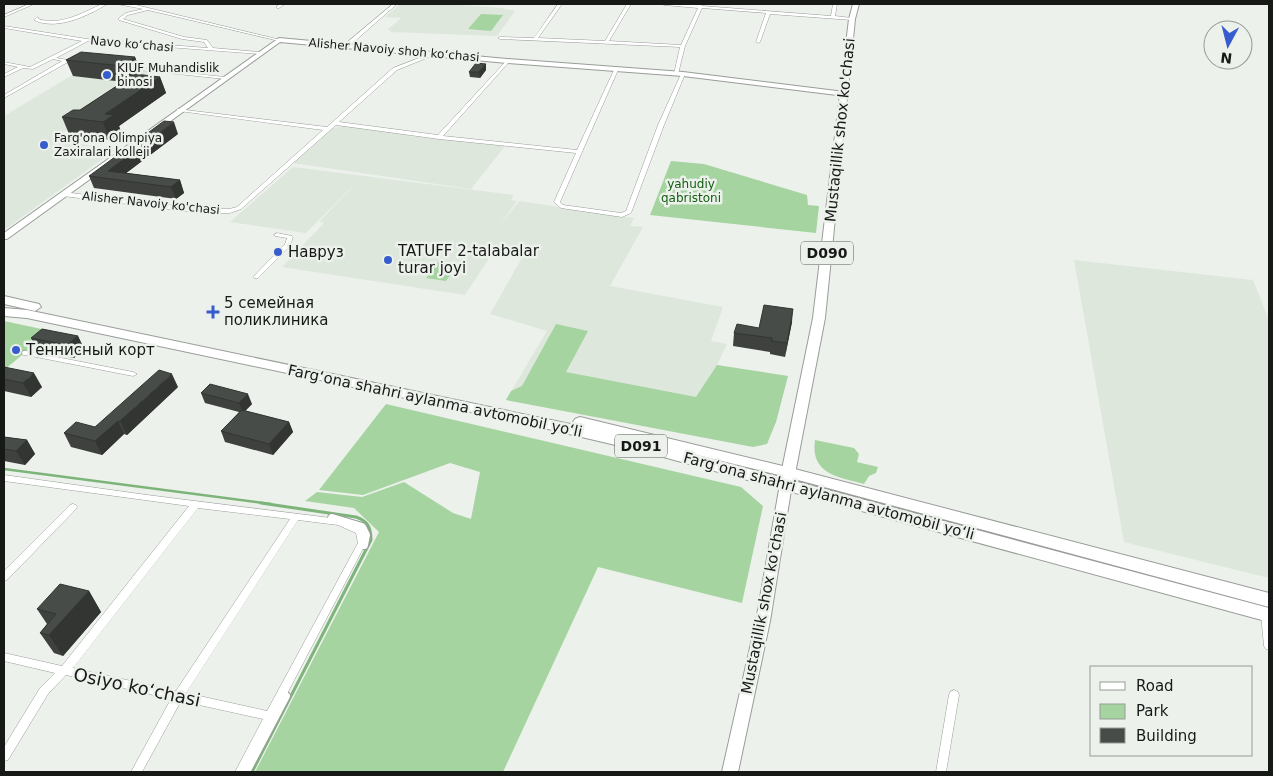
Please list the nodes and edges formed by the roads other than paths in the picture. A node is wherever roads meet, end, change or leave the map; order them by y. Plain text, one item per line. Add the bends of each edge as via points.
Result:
1 (30, 4) edge
2 (105, 4) edge
3 (119, 4) edge
4 (283, 4) edge
5 (395, 4) edge
6 (560, 4) edge
7 (629, 4) edge
8 (664, 4) edge
9 (835, 4) edge
10 (849, 4) edge
11 (856, 4) edge
12 (700, 5) edge
13 (724, 6) edge
14 (278, 7) dead end
15 (780, 8) dead end
16 (149, 9) junction
17 (769, 12) junction
18 (777, 13) junction
19 (4, 16) edge
20 (833, 17) junction
21 (37, 18) dead end
22 (852, 19) junction
23 (4, 27) edge
24 (500, 38) dead end
25 (87, 40) junction
26 (279, 40) junction
27 (535, 40) junction
28 (607, 42) junction
29 (758, 42) dead end
30 (346, 46) junction
31 (683, 46) junction
32 (211, 49) junction
33 (260, 53) junction
34 (432, 54) junction
35 (52, 58) junction
36 (507, 61) junction
37 (4, 63) edge
38 (23, 66) junction
39 (121, 66) edge
40 (616, 70) junction
41 (679, 74) junction
42 (4, 76) edge
43 (224, 78) junction
44 (845, 94) junction
45 (4, 97) edge
46 (179, 110) junction
47 (335, 123) junction
48 (328, 129) junction
49 (440, 137) junction
50 (579, 152) junction
51 (63, 194) junction
52 (277, 235) dead end
53 (4, 237) edge
54 (256, 277) dead end
55 (4, 300) edge
56 (4, 304) edge
57 (35, 308) junction
58 (4, 312) edge
59 (26, 353) dead end
60 (133, 374) dead end
61 (4, 477) edge
62 (787, 478) junction
63 (196, 504) junction
64 (74, 507) dead end
65 (296, 517) junction
66 (4, 577) edge
67 (1268, 609) edge
68 (1269, 646) edge
69 (4, 657) edge
70 (64, 671) junction
71 (954, 695) dead end
72 (178, 696) junction
73 (270, 716) junction
74 (4, 756) edge
75 (136, 772) edge
76 (240, 772) edge
77 (246, 772) edge
78 (730, 772) edge
79 (941, 772) edge

1 - 19 street
2 - 21 street via 60,23 41,23
3 - 16 street
4 - 14 street
5 - 30 street
6 - 27 street
7 - 28 street
8 - 12 street
9 - 20 street
10 - 22 main road, Mustaqillik shox ko'chasi / D090
11 - 22 main road, Mustaqillik shox ko'chasi / D090
12 - 13 street
12 - 31 street
13 - 17 street
15 - 18 street
16 - 26 street
16 - 32 street via 120,19 206,42
17 - 18 street
17 - 29 street
18 - 20 street
20 - 22 street
22 - 44 main road, Mustaqillik shox ko'chasi / D090
23 - 25 street, Navo koʻchasi
24 - 27 street
25 - 32 street, Navo koʻchasi
25 - 35 street
26 - 30 street, Alisher Navoiy shoh koʻchasi
26 - 33 street
27 - 28 street
28 - 31 street
30 - 34 street, Alisher Navoiy shoh koʻchasi
31 - 41 street
32 - 33 street, Navo koʻchasi
33 - 43 street
34 - 36 street, Alisher Navoiy shoh koʻchasi
34 - 47 street, Alisher Navoiy ko'chasi via 395,69
35 - 38 street via 31,68
35 - 45 street via 67,61
36 - 40 street, Alisher Navoiy shoh koʻchasi
36 - 49 street
37 - 38 street
38 - 42 street
39 - 43 street
40 - 41 street, Alisher Navoiy shoh koʻchasi
40 - 50 street
41 - 44 street, Alisher Navoiy shoh koʻchasi
41 - 50 street via 629,212 622,215 558,204
43 - 46 street
44 - 62 main road, Mustaqillik shox ko'chasi / D090 via 819,318
46 - 48 street
46 - 51 street
47 - 48 street, Alisher Navoiy ko'chasi
47 - 49 street
48 - 51 street, Alisher Navoiy ko'chasi via 239,208 230,211 200,211
49 - 50 street
51 - 53 street
52 - 54 street via 290,237 288,245
55 - 57 highway
56 - 57 highway, Fargʻona shahri aylanma avtomobil yoʻli / D091
57 - 62 highway, Fargʻona shahri aylanma avtomobil yoʻli / D091 via 649,437
58 - 62 highway, Fargʻona shahri aylanma avtomobil yoʻli / D091 via 28,314 514,416
59 - 60 street
61 - 63 street
61 - 77 street via 341,520 362,527 366,535 364,543
62 - 67 highway, Fargʻona shahri aylanma avtomobil yoʻli / D091
62 - 78 main road, Mustaqillik shox ko'chasi via 763,621
63 - 65 street
63 - 70 street
64 - 66 street
65 - 72 street
65 - 73 street via 346,523 360,531 362,543
67 - 68 street
69 - 70 street, Osiyo koʻchasi
70 - 72 street, Osiyo koʻchasi
70 - 74 street via 44,691
71 - 79 street
72 - 73 street, Osiyo koʻchasi
72 - 75 street
73 - 76 street

